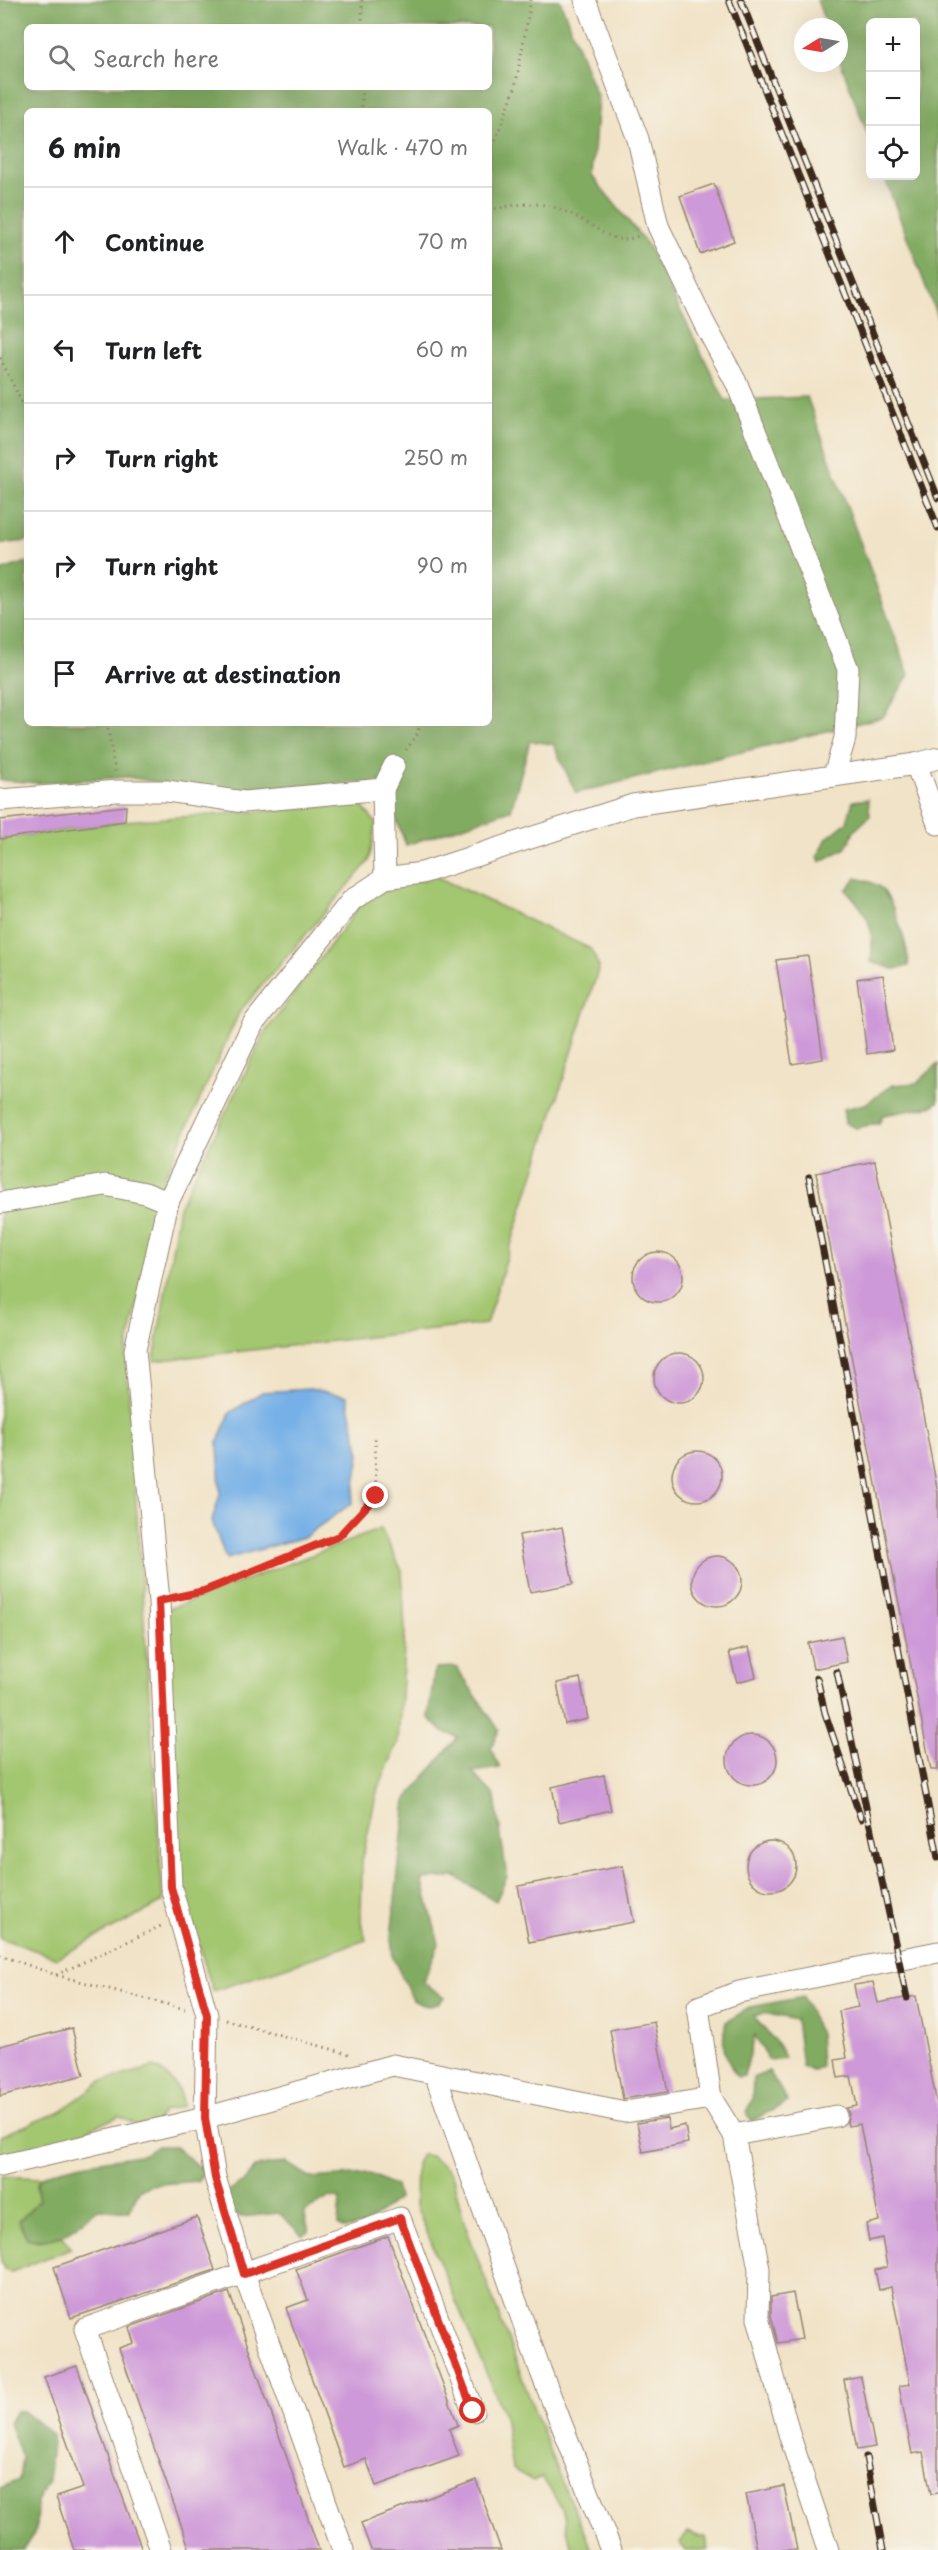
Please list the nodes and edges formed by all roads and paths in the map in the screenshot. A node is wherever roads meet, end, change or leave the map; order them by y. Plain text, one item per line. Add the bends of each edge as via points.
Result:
1 (362, 0) edge
2 (531, 0) edge
3 (585, 0) edge
4 (362, 24) edge
5 (362, 90) edge
6 (362, 108) edge
7 (492, 149) edge
8 (492, 210) edge
9 (658, 226) junction
10 (0, 358) edge
11 (24, 407) edge
12 (107, 726) edge
13 (419, 726) edge
14 (938, 758) edge
15 (916, 764) junction
16 (394, 766) joint
17 (834, 776) junction
18 (384, 789) junction
19 (118, 791) junction
20 (0, 801) edge
21 (938, 824) edge
22 (385, 878) junction
23 (168, 1202) junction
24 (0, 1203) edge
25 (375, 1438) dead end
26 (159, 1601) junction
27 (178, 1910) junction
28 (938, 1952) edge
29 (56, 1975) dead end
30 (435, 2074) junction
31 (711, 2098) junction
32 (836, 2116) dead end
33 (205, 2118) junction
34 (734, 2135) junction
35 (0, 2166) edge
36 (244, 2274) junction
37 (473, 2411) dead end
38 (161, 2550) edge
39 (343, 2550) edge
40 (611, 2550) edge
41 (828, 2550) edge

1 - 4 path
2 - 7 path via 514,88
3 - 9 street via 638,139
5 - 6 path
8 - 9 path via 531,203 552,206 608,237 622,240
9 - 17 street via 737,384 848,669 845,738
10 - 11 path
12 - 19 path
13 - 16 path
14 - 15 street
15 - 17 street
15 - 21 street
16 - 18 street
17 - 22 street via 633,805 423,873
18 - 19 street via 243,802 167,791
18 - 22 street
19 - 20 street
22 - 23 street via 352,900 253,1024
23 - 24 street via 105,1185
23 - 26 street via 135,1350
25 - 26 path via 376,1496 339,1536 204,1591
26 - 27 street via 171,1887
27 - 29 path via 161,1926
27 - 33 street via 207,2015
28 - 31 street via 739,1992 698,2007
30 - 31 street via 626,2112
30 - 33 street via 393,2066
30 - 40 street via 541,2372
31 - 34 street
32 - 34 street
33 - 35 street
33 - 36 street via 215,2178
34 - 41 street via 759,2269 758,2318 790,2437
36 - 37 street via 400,2218
36 - 38 street via 85,2329
36 - 39 street

